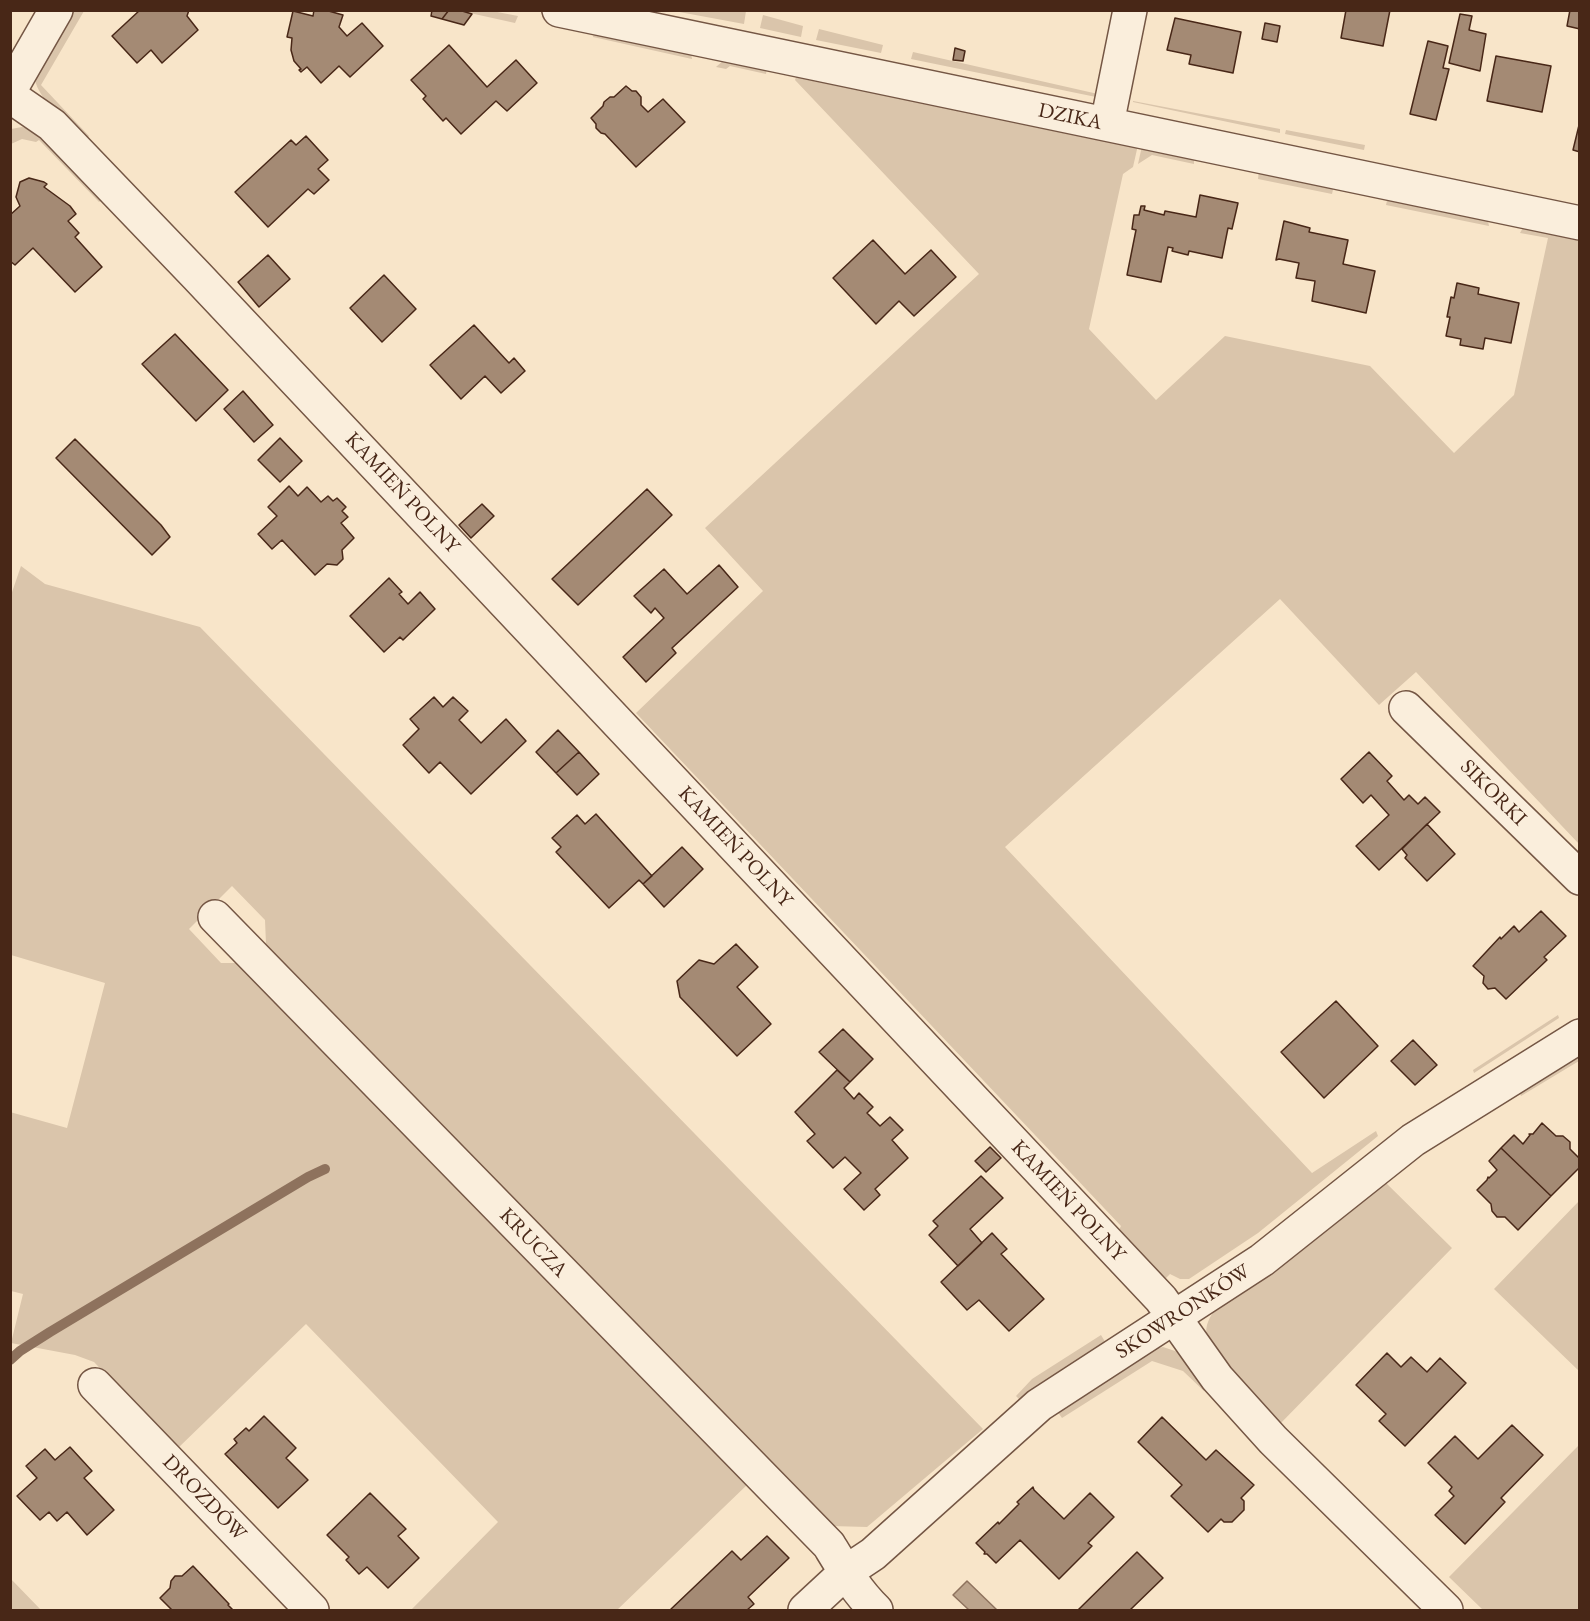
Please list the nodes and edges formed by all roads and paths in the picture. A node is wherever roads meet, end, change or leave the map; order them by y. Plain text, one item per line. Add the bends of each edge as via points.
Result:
1 (56, 10) edge
2 (560, 10) edge
3 (1130, 10) edge
4 (10, 90) edge
5 (10, 96) edge
6 (1107, 124) junction
7 (1580, 223) edge
8 (1406, 708) dead end
9 (1580, 878) edge
10 (215, 917) dead end
11 (1580, 1036) edge
12 (1175, 1316) junction
13 (95, 1385) dead end
14 (846, 1572) junction
15 (312, 1611) edge
16 (805, 1611) edge
17 (876, 1611) edge
18 (1446, 1611) edge

1 - 4 street
2 - 6 street, DZIKA
3 - 6 street
5 - 12 street, KAMIEŃ POLNY via 52,125 172,250
6 - 7 street, DZIKA
8 - 9 street, SIKORKI
10 - 14 street, KRUCZA via 829,1545
11 - 12 street, SKOWRONKÓW via 1413,1140 1262,1260
12 - 14 street, SKOWRONKÓW via 1030,1411 873,1554
12 - 18 street, KAMIEŃ POLNY via 1217,1378 1273,1440
13 - 15 street, DROZDÓW
14 - 16 street, SKOWRONKÓW
14 - 17 street, KRUCZA

